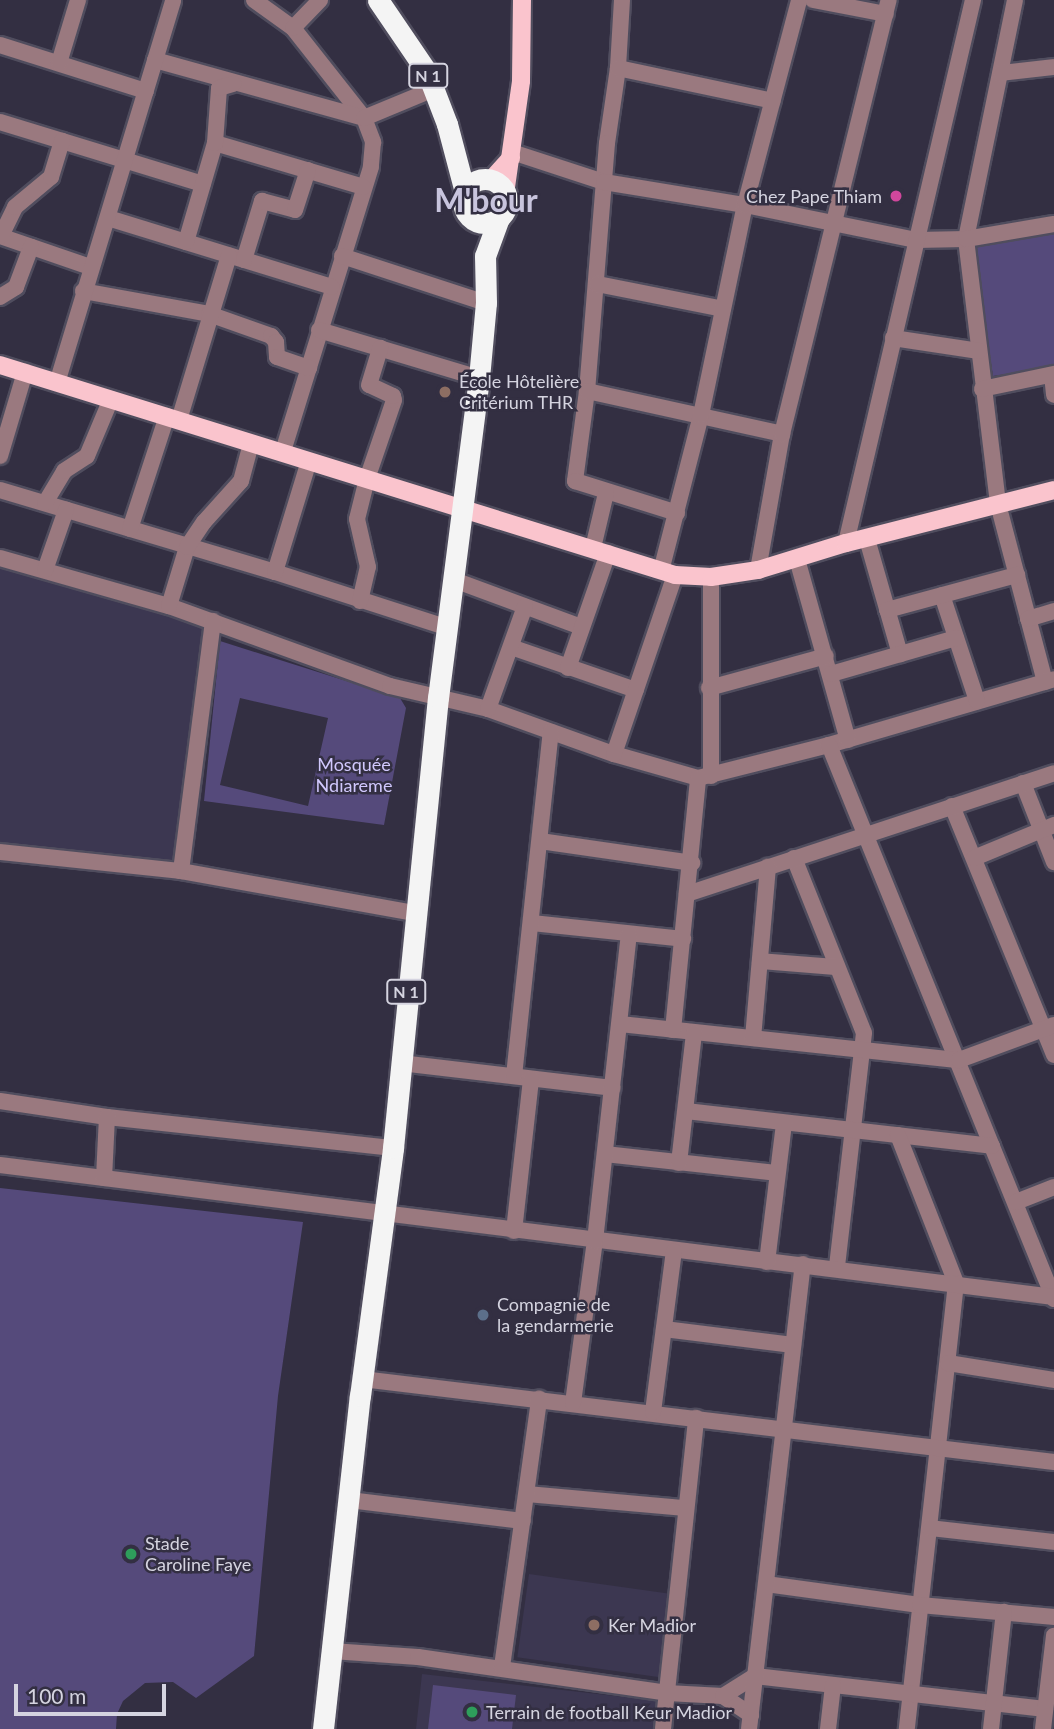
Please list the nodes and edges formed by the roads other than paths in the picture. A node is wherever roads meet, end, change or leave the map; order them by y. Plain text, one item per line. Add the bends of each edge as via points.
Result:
1 (78, 0) edge
2 (173, 0) edge
3 (254, 0) edge
4 (320, 0) edge
5 (378, 0) edge
6 (522, 0) edge
7 (622, 0) edge
8 (799, 0) edge
9 (813, 0) edge
10 (973, 0) edge
11 (1015, 0) edge
12 (887, 7) edge
13 (293, 28) junction
14 (0, 45) edge
15 (155, 60) junction
16 (59, 63) junction
17 (1054, 67) edge
18 (618, 68) junction
19 (1001, 73) junction
20 (233, 84) junction
21 (434, 89) junction
22 (146, 90) junction
23 (773, 102) junction
24 (364, 118) junction
25 (0, 122) edge
26 (62, 141) junction
27 (215, 143) junction
28 (512, 155) junction
29 (125, 160) junction
30 (308, 170) junction
31 (604, 182) junction
32 (203, 184) junction
33 (364, 187) junction
34 (485, 187) junction
35 (745, 205) junction
36 (470, 217) junction
37 (107, 218) junction
38 (499, 218) junction
39 (1054, 224) edge
40 (834, 226) junction
41 (1, 236) edge
42 (965, 239) junction
43 (916, 240) junction
44 (186, 242) junction
45 (31, 247) junction
46 (342, 256) junction
47 (485, 256) junction
48 (237, 257) junction
49 (90, 267) junction
50 (597, 284) junction
51 (332, 287) junction
52 (83, 291) junction
53 (0, 297) edge
54 (486, 303) junction
55 (723, 309) junction
56 (209, 314) junction
57 (319, 330) junction
58 (893, 338) junction
59 (380, 348) junction
60 (979, 351) junction
61 (0, 365) edge
62 (309, 368) junction
63 (25, 372) junction
64 (1053, 375) edge
65 (479, 378) junction
66 (57, 383) junction
67 (982, 388) junction
68 (587, 391) junction
69 (1054, 395) edge
70 (111, 399) junction
71 (701, 415) junction
72 (173, 418) junction
73 (782, 434) junction
74 (251, 443) junction
75 (283, 452) junction
76 (0, 456) edge
77 (309, 461) junction
78 (367, 479) junction
79 (0, 490) edge
80 (1054, 490) edge
81 (606, 493) junction
82 (45, 503) junction
83 (998, 504) junction
84 (463, 508) junction
85 (66, 510) junction
86 (677, 513) junction
87 (130, 529) junction
88 (867, 539) junction
89 (846, 543) junction
90 (187, 547) junction
91 (601, 551) junction
92 (0, 558) edge
93 (797, 559) junction
94 (45, 570) junction
95 (758, 570) junction
96 (275, 572) junction
97 (668, 573) junction
98 (1017, 575) junction
99 (711, 577) junction
100 (454, 580) junction
101 (942, 595) junction
102 (360, 601) junction
103 (169, 606) junction
104 (525, 606) junction
105 (887, 610) junction
106 (1054, 611) edge
107 (1028, 619) junction
108 (213, 621) junction
109 (581, 627) junction
110 (448, 628) junction
111 (956, 638) junction
112 (511, 647) junction
113 (900, 654) junction
114 (826, 656) junction
115 (568, 667) junction
116 (831, 674) junction
117 (1050, 680) edge
118 (709, 688) junction
119 (636, 690) junction
120 (438, 698) junction
121 (977, 701) junction
122 (488, 709) junction
123 (551, 732) junction
124 (848, 740) junction
125 (829, 746) junction
126 (614, 754) junction
127 (1054, 773) edge
128 (705, 777) junction
129 (1023, 783) junction
130 (952, 806) junction
131 (1048, 828) edge
132 (866, 835) junction
133 (540, 841) junction
134 (0, 852) edge
135 (974, 858) junction
136 (794, 859) junction
137 (1054, 862) edge
138 (692, 863) junction
139 (768, 867) junction
140 (181, 871) junction
141 (687, 894) junction
142 (415, 913) junction
143 (532, 923) junction
144 (629, 934) junction
145 (683, 939) junction
146 (760, 961) junction
147 (837, 967) junction
148 (620, 1024) junction
149 (1049, 1027) edge
150 (673, 1030) junction
151 (694, 1033) junction
152 (753, 1038) junction
153 (864, 1048) junction
154 (1054, 1055) edge
155 (958, 1060) junction
156 (400, 1063) junction
157 (514, 1076) junction
158 (531, 1079) junction
159 (613, 1088) junction
160 (0, 1101) edge
161 (686, 1111) junction
162 (107, 1117) junction
163 (784, 1123) junction
164 (855, 1130) junction
165 (898, 1135) junction
166 (992, 1146) junction
167 (393, 1147) junction
168 (605, 1154) junction
169 (679, 1163) junction
170 (0, 1165) edge
171 (776, 1174) junction
172 (104, 1178) junction
173 (1054, 1188) edge
174 (1016, 1202) junction
175 (384, 1215) junction
176 (514, 1231) junction
177 (596, 1241) junction
178 (674, 1251) junction
179 (767, 1262) junction
180 (803, 1264) junction
181 (836, 1268) junction
182 (957, 1283) junction
183 (1054, 1297) edge
184 (664, 1329) junction
185 (793, 1345) junction
186 (948, 1363) junction
187 (362, 1379) junction
188 (1054, 1380) edge
189 (539, 1399) junction
190 (573, 1403) junction
191 (653, 1412) junction
192 (696, 1418) junction
193 (784, 1428) junction
194 (940, 1448) junction
195 (1054, 1462) edge
196 (527, 1494) junction
197 (349, 1500) junction
198 (685, 1508) junction
199 (523, 1521) junction
200 (930, 1528) junction
201 (1054, 1542) edge
202 (766, 1584) junction
203 (920, 1605) junction
204 (1004, 1612) junction
205 (1054, 1617) edge
206 (1054, 1636) edge
207 (332, 1651) junction
208 (502, 1667) junction
209 (755, 1676) junction
210 (833, 1685) junction
211 (667, 1693) junction
212 (911, 1695) junction
213 (723, 1696) junction
214 (995, 1704) junction
215 (1045, 1709) junction
216 (750, 1722) edge
217 (323, 1729) edge
218 (663, 1729) edge
219 (828, 1729) edge
220 (907, 1729) edge
221 (991, 1729) edge
222 (1043, 1729) edge

1 - 16 street
2 - 15 street
3 - 13 street
4 - 13 street
5 - 21 highway, N 1
6 - 28 main road via 521,81
7 - 18 street
8 - 23 street
9 - 12 street
10 - 43 street
11 - 19 street
12 - 40 street
13 - 24 street
14 - 16 street
15 - 20 street
15 - 22 street
16 - 22 street
17 - 19 street
18 - 23 street
18 - 31 street
19 - 42 street
20 - 24 street
20 - 27 street via 219,88
21 - 24 street
21 - 34 highway, N 1 via 457,162
22 - 29 street
23 - 35 street
24 - 33 street via 373,150
25 - 26 street
26 - 29 street
26 - 41 street via 51,177 15,206
27 - 30 street
27 - 32 street
28 - 31 street
28 - 34 main road
29 - 32 street
29 - 37 street
30 - 33 street
30 - 48 street via 295,210 262,201
31 - 35 street
31 - 50 street
32 - 44 street
33 - 46 street
34 - 36 highway, N 1 via 463,205
34 - 38 highway, N 1 via 506,207
35 - 40 street
35 - 55 street
36 - 38 highway via 484,223
36 - 47 highway, N 1
37 - 44 street
37 - 49 street
38 - 47 highway, N 1
39 - 42 street
40 - 43 street
40 - 73 street
41 - 45 street
42 - 43 street
42 - 60 street
43 - 58 street
44 - 48 street
45 - 49 street
45 - 53 street via 16,287
46 - 51 street
46 - 54 street
47 - 54 highway, N 1
48 - 51 street
48 - 56 street
49 - 52 street
50 - 55 street
50 - 68 street
51 - 57 street
52 - 56 street
52 - 66 street
54 - 65 highway, N 1
55 - 71 street
56 - 62 street via 271,336 277,357
56 - 72 street
57 - 59 street
57 - 62 street
58 - 60 street
58 - 89 street
59 - 65 street
59 - 78 street via 369,385 394,400
60 - 67 street
61 - 63 main road
62 - 75 street
63 - 66 main road
63 - 76 street
64 - 67 street
64 - 69 street
65 - 84 highway, N 1
66 - 70 main road
67 - 83 street
68 - 71 street
68 - 81 street via 575,481
70 - 72 main road
70 - 82 street via 87,456 64,471
71 - 73 street
71 - 86 street
72 - 74 main road
72 - 87 street
73 - 95 street
74 - 75 main road
74 - 90 street via 241,481
75 - 77 main road
77 - 78 main road
77 - 96 street
78 - 84 main road
78 - 102 street via 356,526 368,567
79 - 82 street
80 - 83 main road
81 - 86 street
81 - 91 street
82 - 85 street
83 - 88 main road
83 - 98 street
84 - 91 main road
84 - 100 highway, N 1
85 - 87 street
85 - 94 street
86 - 97 street
87 - 90 street
88 - 89 main road
88 - 105 street
89 - 93 main road
90 - 96 street
90 - 103 street
91 - 97 main road
91 - 109 street
92 - 94 street
93 - 95 main road
93 - 114 street
94 - 103 street
95 - 99 main road
96 - 102 street
97 - 99 main road
97 - 119 street
98 - 101 street
98 - 107 street
99 - 118 street
100 - 104 street
100 - 110 highway, N 1
101 - 105 street
101 - 111 street
102 - 110 street
103 - 108 street
104 - 109 street
104 - 112 street
105 - 113 street
106 - 107 street
107 - 117 street
108 - 120 street via 331,666
108 - 140 street
109 - 115 street
110 - 120 highway, N 1
111 - 113 street
111 - 121 street
112 - 115 street
112 - 122 street
113 - 116 street
114 - 116 street
114 - 118 street
115 - 119 street
116 - 124 street
117 - 121 street
118 - 128 street
119 - 126 street
120 - 122 street
120 - 142 highway, N 1
121 - 124 street
122 - 123 street
123 - 126 street
123 - 133 street
124 - 125 street
125 - 128 street
125 - 132 street
126 - 128 street
127 - 129 street
128 - 138 street
129 - 130 street
129 - 131 street
130 - 132 street
130 - 135 street
131 - 135 street
131 - 137 street
132 - 136 street
132 - 155 street
133 - 138 street
133 - 143 street
134 - 140 street
135 - 149 street
136 - 139 street
136 - 147 street
138 - 141 street
139 - 141 street
139 - 146 street
140 - 142 street
141 - 145 street
142 - 156 highway, N 1
143 - 144 street
143 - 157 street
144 - 145 street
144 - 148 street
145 - 150 street
146 - 147 street
146 - 152 street
147 - 153 street via 861,1022
148 - 150 street
148 - 159 street
149 - 154 street
149 - 155 street
150 - 151 street
151 - 152 street
151 - 161 street
152 - 153 street
153 - 155 street
153 - 164 street
155 - 166 street
156 - 157 street
156 - 167 highway, N 1
157 - 158 street
158 - 159 street
158 - 176 street
159 - 168 street
160 - 162 street
161 - 163 street
161 - 169 street
162 - 167 street
162 - 172 street
163 - 164 street
163 - 171 street
164 - 165 street
164 - 181 street
165 - 166 street
165 - 182 street
166 - 174 street
167 - 175 highway, N 1
168 - 169 street
168 - 177 street
169 - 171 street
170 - 172 street
171 - 179 street
172 - 175 street
173 - 174 street
174 - 183 street
175 - 176 street
175 - 187 highway, N 1
176 - 177 street
177 - 178 street
177 - 190 street
178 - 179 street
178 - 184 street
179 - 180 street
180 - 181 street
180 - 185 street
181 - 182 street
182 - 183 street
182 - 186 street
184 - 185 street
184 - 191 street
185 - 193 street
186 - 188 street
186 - 194 street
187 - 189 street
187 - 197 highway, N 1
189 - 190 street
189 - 196 street
190 - 191 street
191 - 192 street
192 - 193 street
192 - 198 street
193 - 194 street
193 - 202 street
194 - 195 street
194 - 200 street
196 - 198 street
196 - 199 street
197 - 199 street
197 - 207 highway, N 1
198 - 211 street
199 - 208 street
200 - 201 street
200 - 203 street
202 - 203 street
202 - 209 street
203 - 204 street
203 - 212 street
204 - 205 street
204 - 214 street
206 - 215 street
207 - 208 street
207 - 217 highway, N 1
208 - 211 street
209 - 210 street
209 - 213 street
209 - 216 street
210 - 212 street
210 - 219 street
211 - 213 street
211 - 218 street
212 - 214 street
212 - 220 street
213 - 216 street
214 - 215 street
214 - 221 street
215 - 222 street

